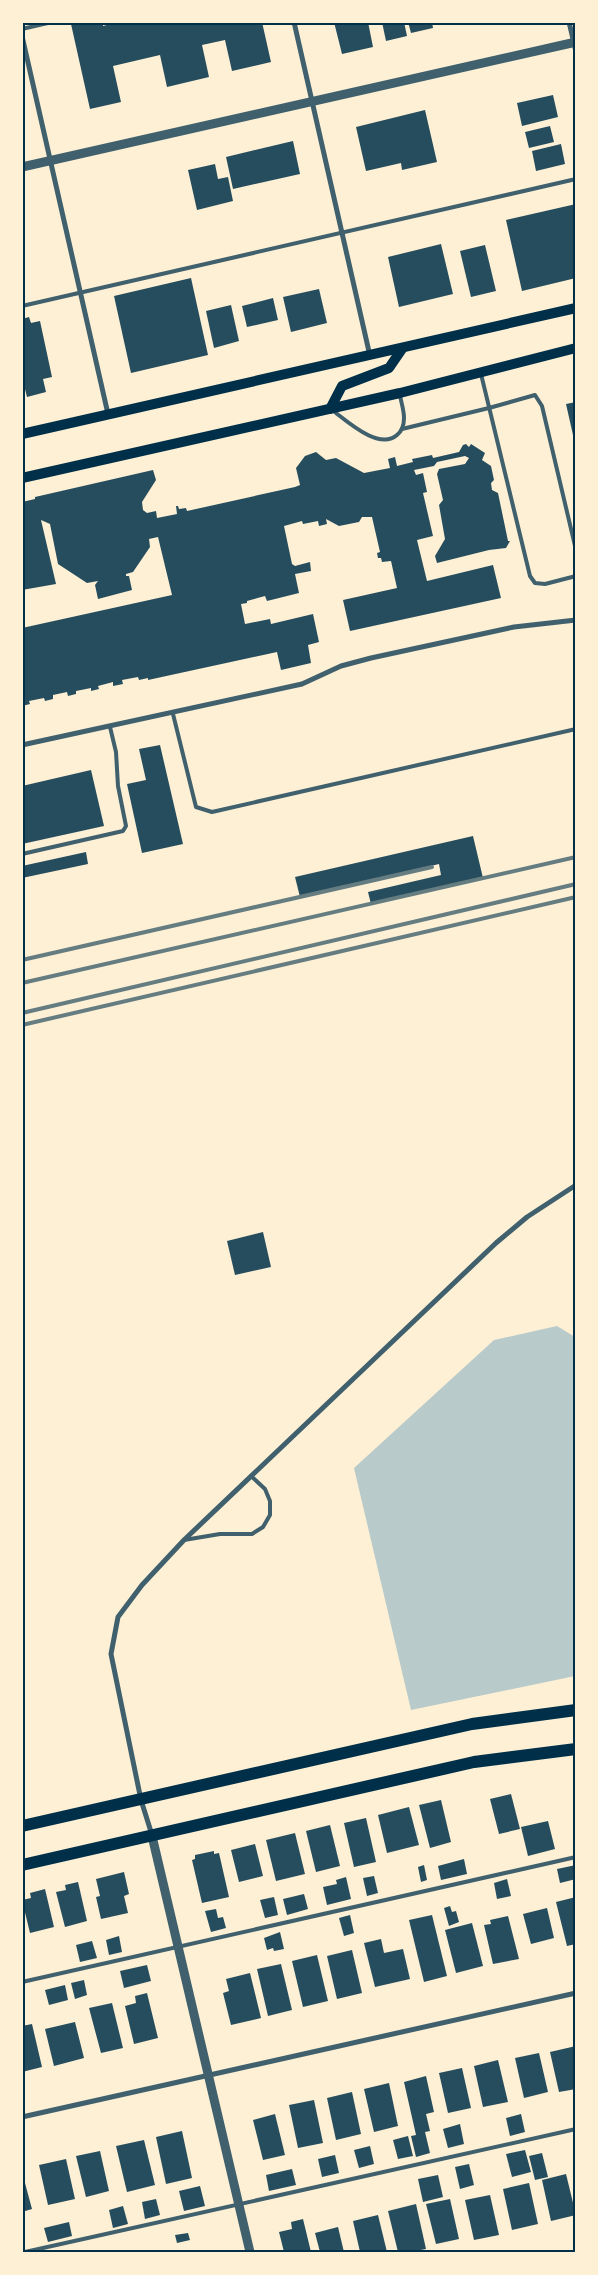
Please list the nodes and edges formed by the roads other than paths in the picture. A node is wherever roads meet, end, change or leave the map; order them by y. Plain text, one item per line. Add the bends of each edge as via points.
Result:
1 (52, 22) edge
2 (294, 22) edge
3 (569, 22) edge
4 (22, 30) edge
5 (22, 36) edge
6 (575, 45) edge
7 (312, 102) junction
8 (51, 161) junction
9 (22, 167) edge
10 (576, 178) edge
11 (342, 232) junction
12 (81, 293) junction
13 (22, 306) edge
14 (576, 308) edge
15 (576, 348) edge
16 (402, 349) junction
17 (370, 356) junction
18 (481, 372) junction
19 (400, 393) junction
20 (489, 408) junction
21 (330, 409) junction
22 (108, 415) junction
23 (402, 428) junction
24 (22, 434) edge
25 (22, 478) edge
26 (576, 550) edge
27 (576, 576) edge
28 (576, 620) edge
29 (173, 714) junction
30 (110, 727) junction
31 (576, 729) edge
32 (22, 745) edge
33 (22, 854) edge
34 (576, 1185) edge
35 (251, 1476) junction
36 (184, 1540) junction
37 (576, 1710) edge
38 (576, 1749) edge
39 (141, 1800) junction
40 (22, 1826) edge
41 (152, 1836) junction
42 (576, 1858) edge
43 (22, 1865) edge
44 (179, 1947) junction
45 (22, 1982) edge
46 (576, 1993) edge
47 (210, 2076) junction
48 (22, 2118) edge
49 (576, 2129) edge
50 (239, 2205) junction
51 (26, 2252) edge
52 (250, 2252) edge

1 - 4 lane
2 - 7 street
3 - 6 street
5 - 8 street
6 - 7 street
7 - 8 street
7 - 11 street
8 - 9 street
8 - 12 street
10 - 11 lane
11 - 12 lane
11 - 17 street
12 - 13 lane
12 - 22 street
14 - 16 main road
15 - 18 main road
16 - 17 main road
16 - 21 main road via 388,368 342,386
17 - 22 main road
18 - 19 main road
18 - 20 lane
19 - 21 main road
19 - 23 lane via 404,418
20 - 23 lane
20 - 26 lane via 537,397 542,406
20 - 27 lane via 530,576 535,583 545,584
21 - 23 lane via 370,437 387,441
21 - 25 main road
22 - 24 main road
28 - 29 street via 514,627 371,658 341,666 302,684
29 - 30 street
29 - 31 lane via 196,807 212,812
30 - 32 street
30 - 33 lane via 126,826 123,831
34 - 35 street via 527,1217 496,1243
35 - 36 street
35 - 36 lane via 265,1489 270,1501 270,1515 264,1527 252,1534 220,1534
36 - 39 street via 142,1585 118,1617 111,1654
37 - 39 main road via 472,1724
38 - 41 main road via 474,1762
39 - 40 main road
39 - 41 street
41 - 43 main road
41 - 44 street
42 - 44 lane
44 - 45 lane
44 - 47 street
46 - 47 street
47 - 48 street
47 - 50 street
49 - 50 lane
50 - 51 lane
50 - 52 street

